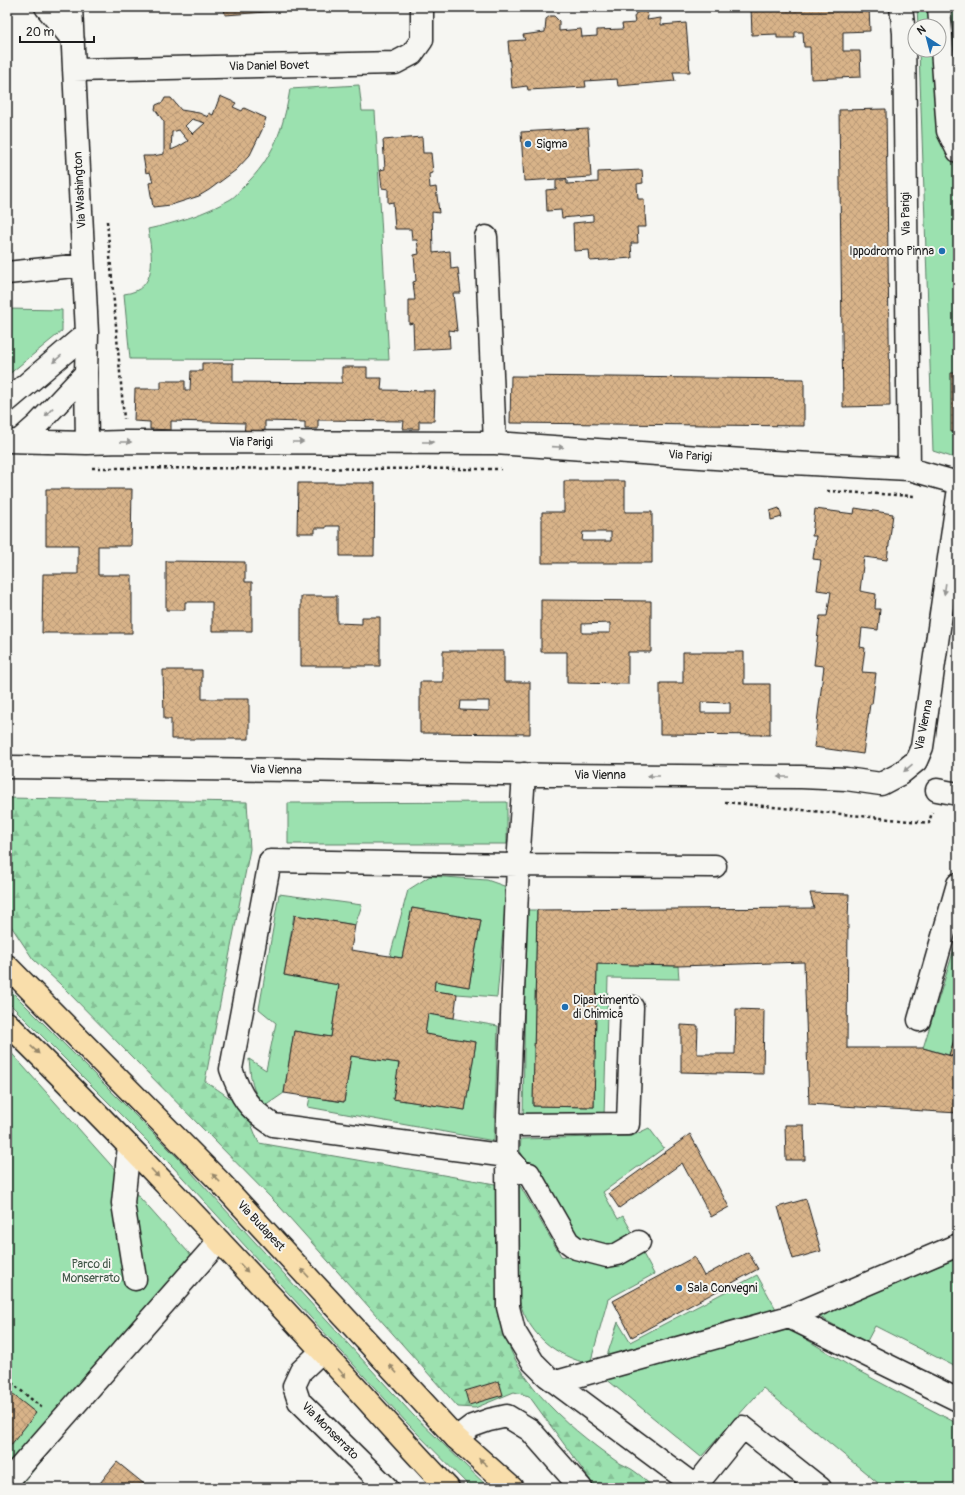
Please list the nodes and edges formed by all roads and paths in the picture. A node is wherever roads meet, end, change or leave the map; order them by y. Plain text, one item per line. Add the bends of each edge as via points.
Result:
1 (46, 7) edge
2 (71, 7) edge
3 (422, 7) edge
4 (901, 7) edge
5 (939, 7) edge
6 (73, 40) junction
7 (74, 70) junction
8 (958, 151) edge
9 (486, 237) dead end
10 (84, 265) junction
11 (7, 273) edge
12 (87, 333) junction
13 (86, 373) junction
14 (7, 401) edge
15 (13, 441) edge
16 (88, 443) junction
17 (495, 443) junction
18 (506, 469) dead end
19 (126, 470) dead end
20 (909, 470) junction
21 (958, 483) edge
22 (823, 490) dead end
23 (958, 495) edge
24 (918, 497) dead end
25 (7, 767) edge
26 (524, 774) junction
27 (937, 790) dead end
28 (958, 794) edge
29 (518, 865) junction
30 (716, 866) dead end
31 (958, 884) edge
32 (7, 966) edge
33 (632, 1007) dead end
34 (919, 1020) dead end
35 (7, 1023) edge
36 (508, 1117) junction
37 (129, 1146) junction
38 (507, 1156) junction
39 (219, 1241) junction
40 (639, 1242) dead end
41 (958, 1245) edge
42 (135, 1279) dead end
43 (790, 1317) junction
44 (322, 1351) junction
45 (7, 1379) edge
46 (556, 1382) junction
47 (958, 1400) edge
48 (59, 1423) junction
49 (456, 1438) junction
50 (7, 1482) edge
51 (387, 1488) edge
52 (448, 1488) edge
53 (512, 1488) edge
54 (581, 1488) edge
55 (820, 1488) edge

1 - 6 street
2 - 6 street, Via Washington
3 - 7 street, Via Daniel Bovet via 422,40 412,54 395,63
4 - 20 street, Via Parigi via 904,34
5 - 8 street via 948,131
6 - 7 street, Via Washington
7 - 10 street, Via Washington
9 - 17 street
10 - 11 street
10 - 12 street, Via Washington
12 - 13 street, Via Washington
12 -> 14 street
13 -> 15 street via 37,425
13 - 16 street, Via Washington
15 - 16 street, Via Parigi
16 -> 17 street, Via Parigi
17 -> 20 street, Via Parigi
18 - 19 path
20 - 21 street, Via Parigi
22 - 24 path
23 -> 26 street, Via Vienna via 922,748 916,761 900,774 881,784 801,777
25 - 26 street, Via Vienna
26 - 29 street
27 - 28 street
29 - 30 street
29 - 36 street
29 - 38 street via 270,861 231,1069 247,1105 273,1126
31 - 34 street
49 -> 32 main road, Via Budapest via 219,1180
33 - 36 street via 628,1124 516,1125
35 -> 37 main road
36 - 38 street
37 -> 39 main road
37 - 42 street via 123,1203
38 - 40 street via 521,1172 529,1174 568,1242 576,1248 607,1256 618,1254
38 - 46 street via 508,1307 514,1331 522,1345 533,1362
39 -> 44 main road
39 - 48 street
41 - 43 street
43 - 46 street
43 - 47 street
44 - 51 street, Via Monserrato via 301,1371 294,1386 299,1401
44 -> 52 main road
45 - 48 path
46 - 55 street via 694,1488 743,1427
48 - 50 street
53 -> 49 main road, Via Budapest
49 - 54 street via 472,1426 507,1416 530,1430

